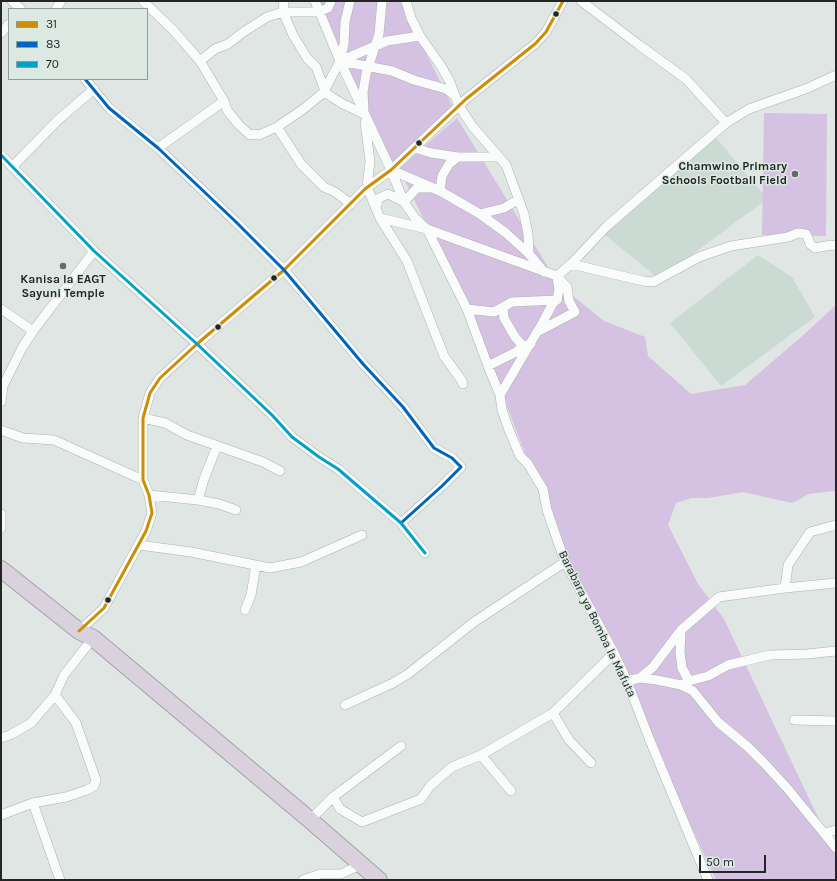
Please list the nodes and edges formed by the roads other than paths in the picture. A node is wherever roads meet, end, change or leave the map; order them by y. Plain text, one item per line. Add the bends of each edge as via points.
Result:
1 (12, 1) edge
2 (143, 1) edge
3 (283, 1) edge
4 (315, 1) edge
5 (331, 1) edge
6 (350, 1) edge
7 (382, 1) edge
8 (406, 1) edge
9 (563, 1) edge
10 (581, 1) edge
11 (20, 8) edge
12 (283, 12) junction
13 (319, 12) junction
14 (8, 25) edge
15 (1, 33) edge
16 (420, 36) junction
17 (376, 46) junction
18 (200, 61) junction
19 (340, 62) junction
20 (368, 66) junction
21 (316, 67) junction
22 (334, 73) junction
23 (836, 75) edge
24 (348, 79) junction
25 (86, 80) edge
26 (94, 89) junction
27 (325, 91) junction
28 (454, 95) junction
29 (224, 101) junction
30 (458, 106) junction
31 (364, 114) junction
32 (726, 123) junction
33 (277, 127) junction
34 (158, 148) junction
35 (415, 148) junction
36 (1, 155) edge
37 (458, 157) junction
38 (499, 157) junction
39 (12, 167) junction
40 (391, 170) junction
41 (367, 187) junction
42 (436, 190) junction
43 (519, 199) junction
44 (404, 202) junction
45 (351, 204) junction
46 (376, 207) junction
47 (480, 214) junction
48 (380, 218) junction
49 (427, 230) junction
50 (517, 243) junction
51 (836, 246) edge
52 (94, 251) junction
53 (529, 254) junction
54 (507, 259) junction
55 (571, 264) junction
56 (284, 270) junction
57 (544, 272) junction
58 (557, 276) junction
59 (557, 300) junction
60 (503, 307) junction
61 (1, 309) edge
62 (467, 309) junction
63 (33, 330) junction
64 (537, 332) junction
65 (197, 344) junction
66 (527, 345) junction
67 (488, 366) junction
68 (463, 384) dead end
69 (2, 386) edge
70 (500, 394) junction
71 (1, 402) edge
72 (143, 418) junction
73 (1, 430) edge
74 (216, 446) junction
75 (280, 471) dead end
76 (143, 480) junction
77 (149, 495) junction
78 (198, 500) junction
79 (236, 510) dead end
80 (1, 514) edge
81 (401, 523) junction
82 (836, 525) edge
83 (1, 528) edge
84 (362, 535) dead end
85 (139, 545) junction
86 (425, 553) dead end
87 (565, 562) junction
88 (256, 565) junction
89 (1, 569) edge
90 (836, 583) edge
91 (785, 588) junction
92 (245, 610) dead end
93 (680, 630) junction
94 (86, 634) junction
95 (836, 651) edge
96 (614, 653) junction
97 (640, 678) junction
98 (627, 681) junction
99 (685, 683) junction
100 (55, 695) junction
101 (345, 705) dead end
102 (553, 713) junction
103 (794, 720) dead end
104 (836, 721) edge
105 (1, 738) edge
106 (401, 746) dead end
107 (481, 755) junction
108 (591, 763) dead end
109 (511, 791) dead end
110 (333, 797) junction
111 (33, 803) junction
112 (1, 815) edge
113 (310, 820) junction
114 (836, 830) edge
115 (824, 833) junction
116 (836, 848) edge
117 (362, 864) junction
118 (60, 880) edge
119 (303, 880) edge
120 (379, 880) edge
121 (708, 880) edge

1 - 11 street
2 - 18 street
3 - 12 street
4 - 13 street, Barabara ya Bomba la Mafuta
5 - 13 street via 328,8
6 - 19 street
7 - 17 street
8 - 16 street
9 - 30 street via 546,32 535,44
10 - 32 street via 686,79
12 - 13 street
12 - 18 street via 268,17
12 - 21 street via 296,41
13 - 19 street, Barabara ya Bomba la Mafuta
14 - 15 street
16 - 17 street via 388,41
16 - 28 street via 442,66
17 - 19 street
17 - 20 street
18 - 29 street
19 - 20 street
19 - 22 street
19 - 24 street, Barabara ya Bomba la Mafuta
20 - 28 street via 446,89
20 - 31 street
21 - 22 street
21 - 27 street
22 - 24 street
22 - 27 street
23 - 32 street via 749,110
24 - 31 street, Barabara ya Bomba la Mafuta
25 - 26 street
26 - 34 street via 109,108
26 - 39 street via 58,120
27 - 31 street via 343,104
27 - 33 street
28 - 30 street
29 - 33 street via 227,110 238,124 250,134 259,135
29 - 34 street
30 - 35 street
30 - 38 street
31 - 40 street, Barabara ya Bomba la Mafuta
31 - 41 street via 370,161
32 - 55 street via 608,226
33 - 45 street via 301,164 324,187
34 - 56 street
35 - 37 street via 431,154
35 - 40 street
36 - 39 street
37 - 38 street
37 - 42 street via 449,164
38 - 43 street via 506,165
39 - 52 street
40 - 41 street
40 - 42 street
40 - 44 street, Barabara ya Bomba la Mafuta
41 - 45 street
41 - 46 street
42 - 44 street via 417,188
42 - 47 street
43 - 47 street via 504,208
43 - 53 street via 528,234
44 - 46 street via 388,194 380,198
44 - 49 street, Barabara ya Bomba la Mafuta
45 - 56 street
46 - 48 street
47 - 50 street
48 - 49 street
48 - 68 street via 407,261 444,356
49 - 54 street
49 - 62 street, Barabara ya Bomba la Mafuta
50 - 53 street
50 - 54 street via 518,251
51 - 55 street via 815,248 810,244 806,234 798,233 788,237 731,246 700,257 653,282
52 - 63 street
52 - 65 street
53 - 57 street
54 - 57 street
55 - 58 street
56 - 65 street
56 - 81 street via 363,364 403,407 434,448 452,458 460,467
57 - 58 street
58 - 59 street
58 - 64 street via 567,287 574,312
59 - 60 street via 512,302
59 - 64 street
60 - 62 street via 494,312
60 - 66 street via 504,318 516,337
61 - 63 street
62 - 67 street, Barabara ya Bomba la Mafuta
63 - 69 street
64 - 66 street
65 - 72 street via 160,378 150,393
65 - 81 street via 292,437 338,469
66 - 67 street
66 - 70 street
67 - 70 street, Barabara ya Bomba la Mafuta
69 - 71 street
70 - 87 street, Barabara ya Bomba la Mafuta via 502,410 520,456 543,489 547,510
72 - 74 street via 165,423
72 - 76 street
73 - 76 street via 23,438 54,440
74 - 75 street via 263,462
74 - 78 street
76 - 77 street
77 - 78 street
77 - 85 street via 152,513
78 - 79 street
80 - 83 street
81 - 86 street
82 - 91 street via 810,532 788,565
84 - 88 street via 301,562 270,568
85 - 88 street
85 - 94 street via 104,608
87 - 96 street, Barabara ya Bomba la Mafuta
87 - 101 street via 474,622 408,674
88 - 92 street via 251,595
89 - 94 highway
90 - 91 street
91 - 93 street via 718,597
93 - 97 street via 653,667
93 - 99 street via 680,652
94 - 100 street
94 - 113 highway
95 - 99 street via 770,655 728,665 708,676
96 - 98 street, Barabara ya Bomba la Mafuta
96 - 102 street
97 - 98 street
97 - 99 street
98 - 121 street, Barabara ya Bomba la Mafuta via 648,738
99 - 115 street via 718,722 764,762
100 - 105 street via 31,723
100 - 111 street via 76,723 96,780 94,786 87,790
102 - 107 street
102 - 108 street via 569,740
103 - 104 street
106 - 110 street
107 - 109 street
107 - 110 street via 452,767 430,786 421,799 362,822 340,809
110 - 113 street
111 - 112 street
111 - 118 street
113 - 117 highway
114 - 115 street
115 - 116 street
117 - 119 street via 340,874 320,874
117 - 120 highway

